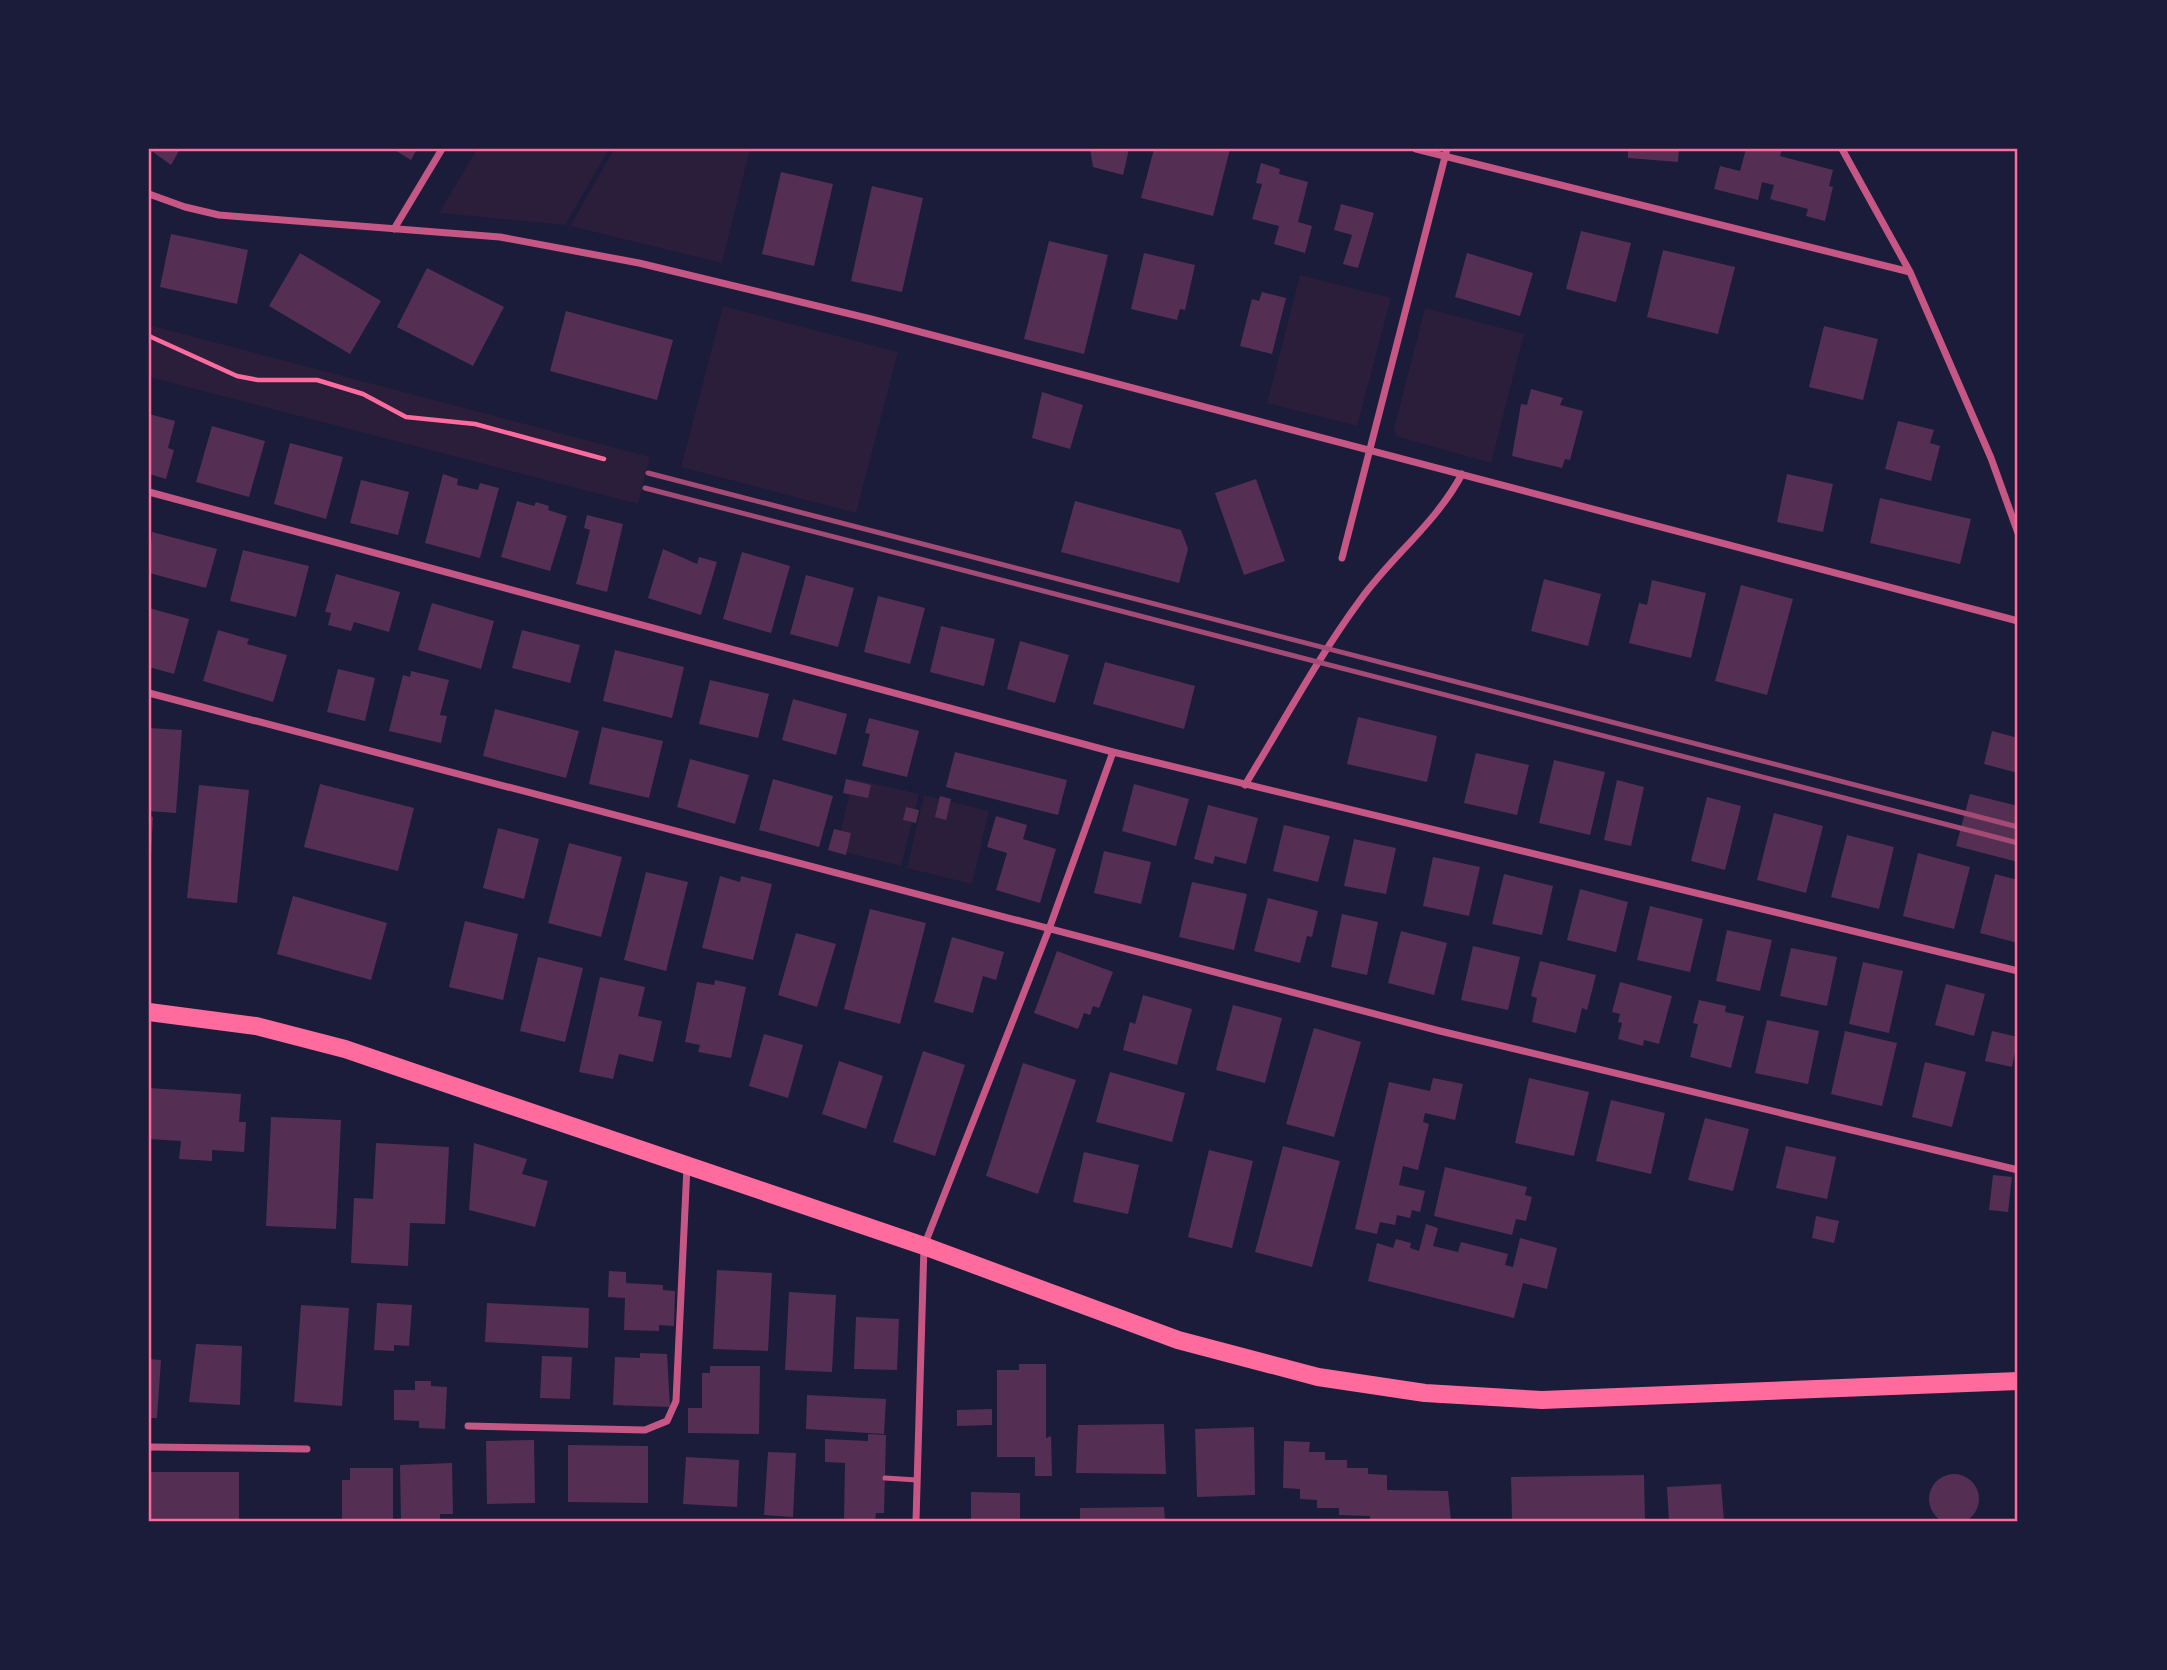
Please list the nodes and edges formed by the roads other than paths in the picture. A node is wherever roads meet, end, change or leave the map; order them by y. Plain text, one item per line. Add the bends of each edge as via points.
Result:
1 (442, 149) edge
2 (1416, 149) edge
3 (1842, 149) edge
4 (1446, 153) edge
5 (149, 194) edge
6 (394, 229) junction
7 (1910, 272) junction
8 (1372, 451) junction
9 (1462, 474) junction
10 (149, 492) edge
11 (2018, 533) edge
12 (1342, 558) dead end
13 (2018, 621) edge
14 (149, 693) edge
15 (1113, 751) junction
16 (1245, 785) junction
17 (1049, 929) junction
18 (2018, 971) edge
19 (149, 1012) edge
20 (687, 1165) junction
21 (2018, 1170) edge
22 (924, 1247) junction
23 (2018, 1381) edge
24 (468, 1426) dead end
25 (149, 1447) edge
26 (307, 1449) dead end
27 (885, 1478) dead end
28 (917, 1480) junction
29 (916, 1521) edge

1 - 6 street
2 - 4 street
3 - 7 street
4 - 7 street
4 - 8 street
5 - 6 street via 219,215
6 - 8 street via 500,237 639,263 860,316
7 - 11 street via 1991,458
8 - 9 street
8 - 12 street
9 - 13 street
9 - 16 street via 1440,509 1348,618
10 - 15 street
14 - 17 street
15 - 16 street
15 - 17 street
16 - 18 street
17 - 21 street via 1474,1040
17 - 22 street
19 - 20 main road via 240,1023 334,1045
20 - 22 main road
20 - 24 street via 676,1401 667,1421 645,1430
22 - 23 main road via 1233,1357 1341,1381 1425,1393 1607,1399
22 - 28 street
25 - 26 street
27 - 28 lane
28 - 29 street

